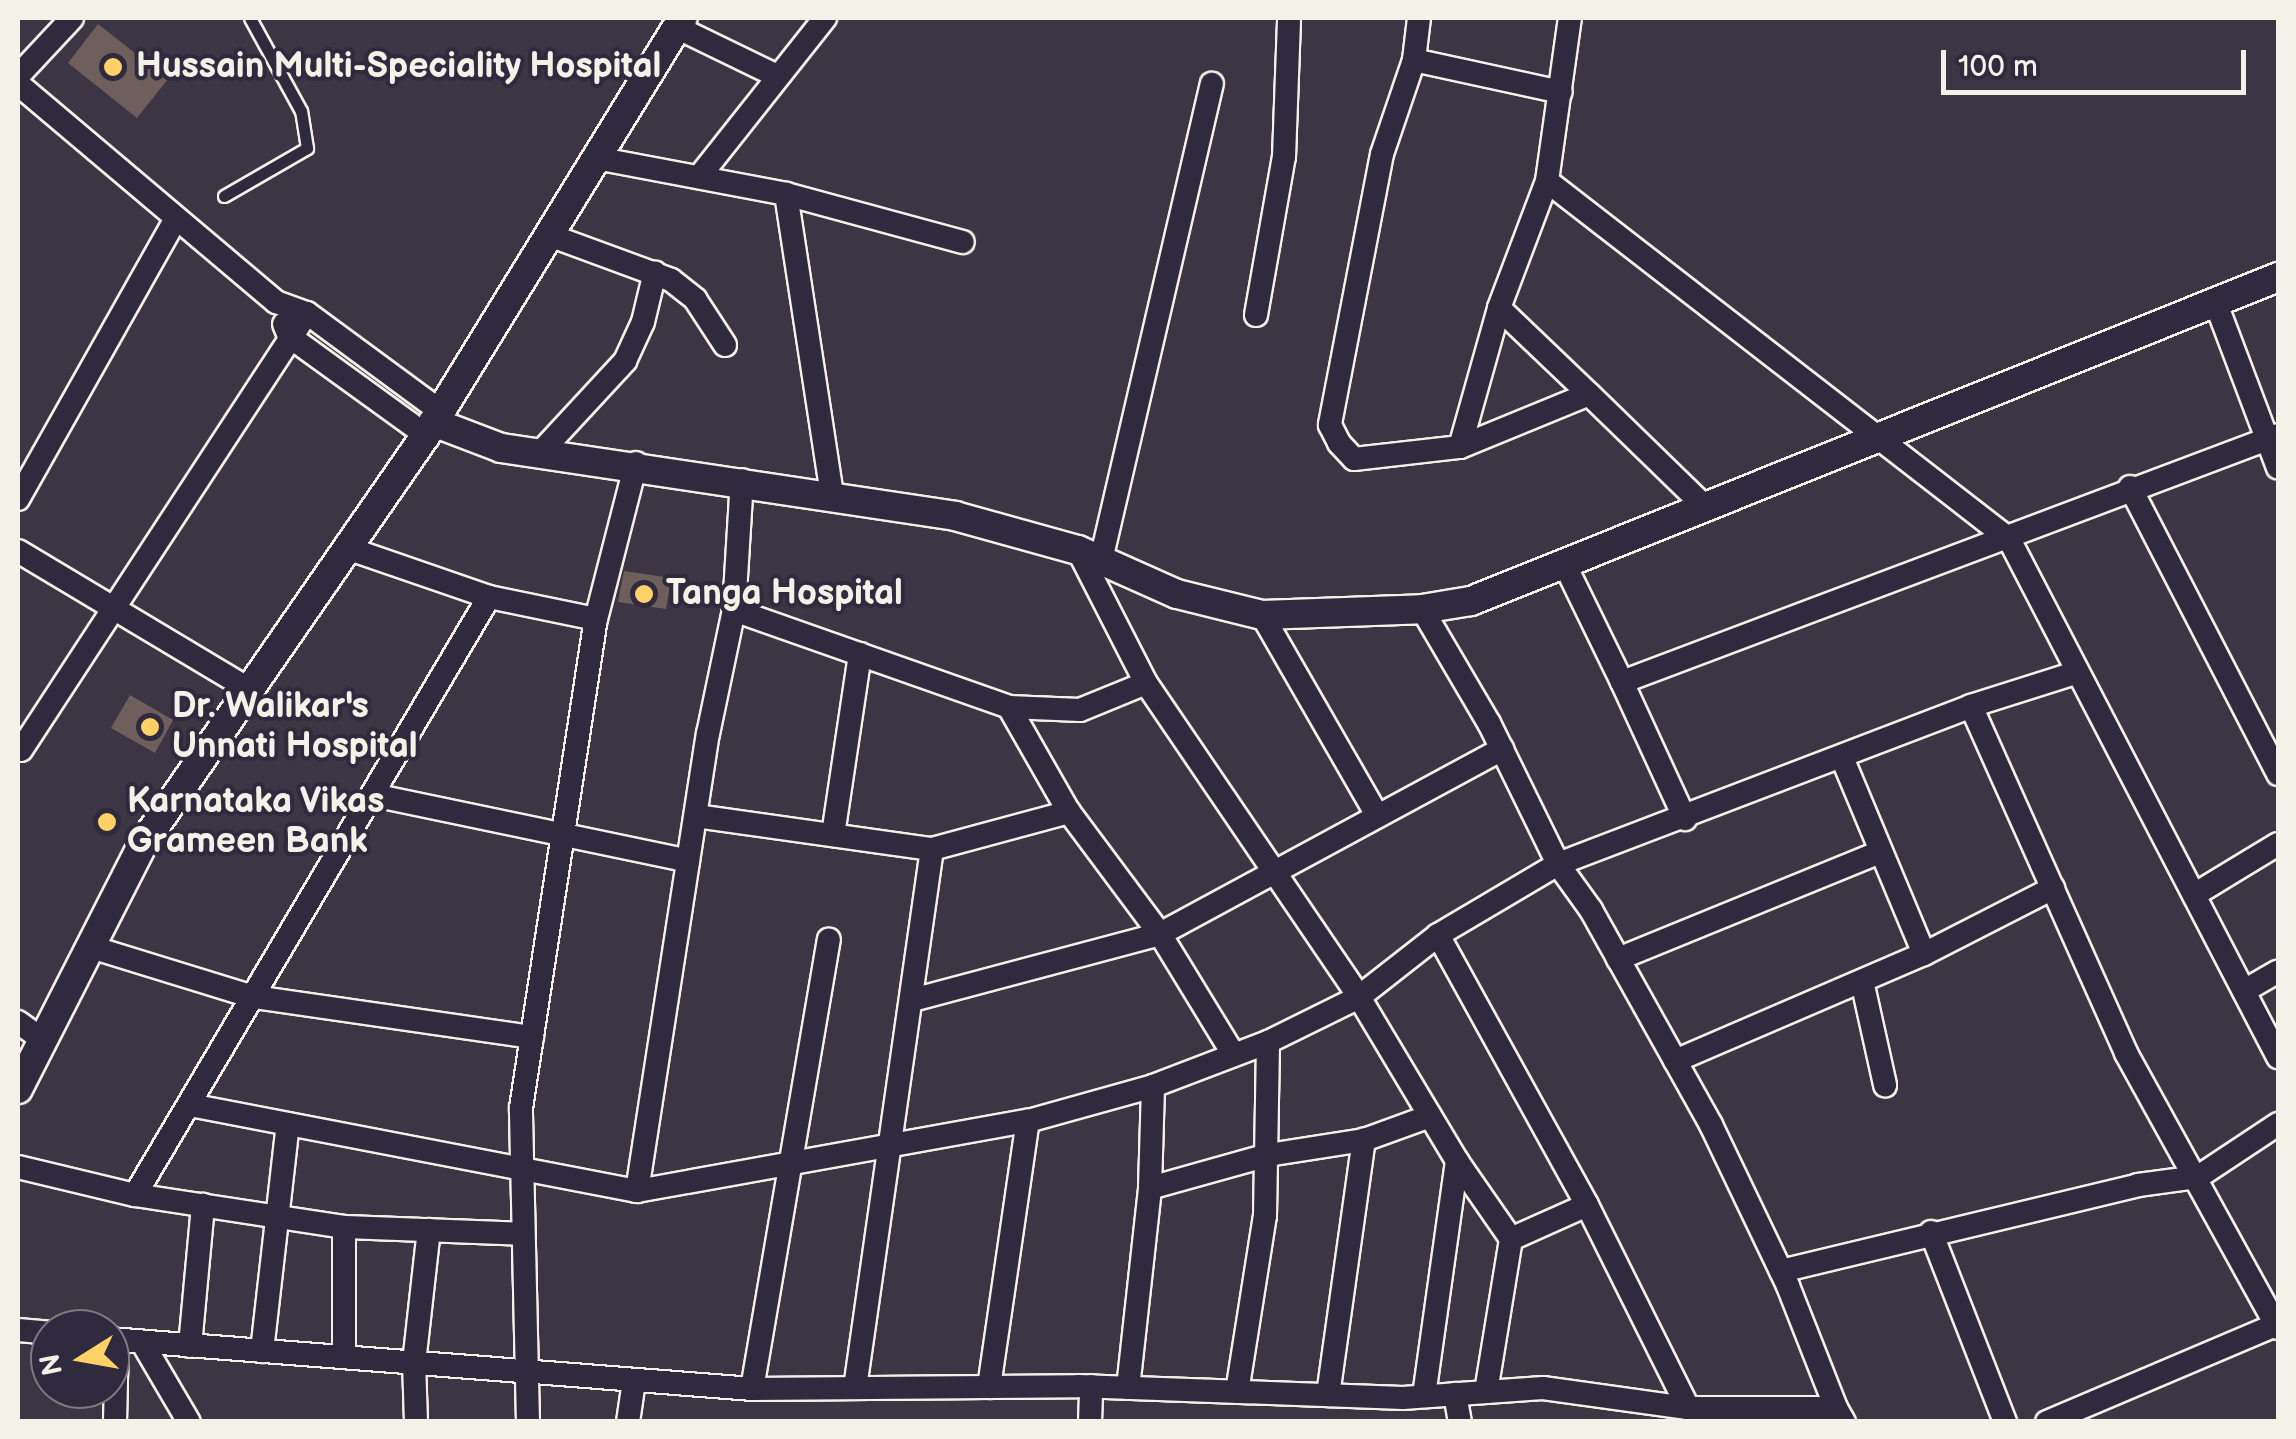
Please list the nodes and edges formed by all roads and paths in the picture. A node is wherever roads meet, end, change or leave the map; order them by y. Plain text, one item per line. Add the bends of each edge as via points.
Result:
1 (70, 18) edge
2 (250, 18) edge
3 (825, 18) edge
4 (1289, 18) edge
5 (1419, 18) edge
6 (1570, 18) edge
7 (680, 22) edge
8 (1414, 60) junction
9 (777, 76) junction
10 (18, 80) edge
11 (1212, 84) dead end
12 (1561, 92) junction
13 (596, 158) junction
14 (699, 177) junction
15 (1547, 180) junction
16 (786, 194) junction
17 (224, 196) dead end
18 (175, 220) junction
19 (548, 235) junction
20 (963, 242) dead end
21 (655, 272) junction
22 (2278, 277) edge
23 (2215, 301) junction
24 (276, 302) junction
25 (1498, 308) junction
26 (307, 313) junction
27 (1256, 316) dead end
28 (288, 336) junction
29 (725, 344) dead end
30 (1589, 394) junction
31 (433, 422) junction
32 (1876, 434) junction
33 (2272, 437) edge
34 (1460, 447) junction
35 (539, 454) junction
36 (636, 463) junction
37 (2278, 468) edge
38 (742, 480) junction
39 (2130, 487) junction
40 (832, 495) junction
41 (18, 500) edge
42 (1702, 504) junction
43 (2009, 539) junction
44 (347, 548) junction
45 (18, 551) edge
46 (1089, 555) junction
47 (1564, 563) junction
48 (489, 597) junction
49 (111, 607) junction
50 (734, 610) junction
51 (1422, 610) junction
52 (1262, 614) junction
53 (596, 619) junction
54 (860, 654) junction
55 (2076, 673) junction
56 (1622, 682) junction
57 (1146, 683) junction
58 (250, 690) junction
59 (1971, 706) junction
60 (1009, 707) junction
61 (1502, 749) junction
62 (21, 750) dead end
63 (1843, 760) junction
64 (2278, 774) edge
65 (374, 795) junction
66 (1069, 812) junction
67 (1376, 813) junction
68 (696, 816) junction
69 (1685, 819) junction
70 (564, 832) junction
71 (833, 836) junction
72 (2278, 844) edge
73 (932, 849) junction
74 (1880, 852) junction
75 (688, 860) junction
76 (1558, 864) junction
77 (1273, 870) junction
78 (2054, 888) junction
79 (2194, 896) junction
80 (1160, 934) junction
81 (1438, 935) junction
82 (828, 940) dead end
83 (91, 947) junction
84 (1924, 954) junction
85 (1618, 959) junction
86 (2278, 971) edge
87 (1862, 980) junction
88 (2244, 991) junction
89 (254, 997) junction
90 (1359, 997) junction
91 (916, 998) junction
92 (18, 1022) edge
93 (532, 1037) junction
94 (42, 1040) junction
95 (1268, 1042) junction
96 (1232, 1052) junction
97 (2278, 1057) edge
98 (1675, 1062) junction
99 (1885, 1085) dead end
100 (1153, 1086) junction
101 (18, 1089) edge
102 (190, 1104) junction
103 (1430, 1116) junction
104 (1028, 1120) junction
105 (288, 1124) junction
106 (2278, 1124) edge
107 (894, 1140) junction
108 (1364, 1140) junction
109 (1268, 1154) junction
110 (795, 1158) junction
111 (1458, 1161) junction
112 (18, 1167) edge
113 (520, 1172) junction
114 (2198, 1177) junction
115 (1150, 1188) junction
116 (637, 1191) junction
117 (135, 1195) junction
118 (202, 1205) junction
119 (1587, 1205) junction
120 (276, 1216) junction
121 (344, 1227) junction
122 (429, 1230) junction
123 (1931, 1232) junction
124 (523, 1234) junction
125 (1510, 1239) junction
126 (1781, 1271) junction
127 (2278, 1325) edge
128 (130, 1341) edge
129 (142, 1342) junction
130 (190, 1346) junction
131 (262, 1351) junction
132 (344, 1358) junction
133 (414, 1362) junction
134 (528, 1371) junction
135 (634, 1382) junction
136 (1091, 1386) junction
137 (988, 1387) junction
138 (855, 1388) junction
139 (1128, 1388) junction
140 (752, 1389) junction
141 (1237, 1392) junction
142 (1486, 1392) junction
143 (1455, 1394) junction
144 (1328, 1395) junction
145 (1424, 1396) junction
146 (1688, 1408) junction
147 (1840, 1414) edge
148 (189, 1422) edge
149 (416, 1422) edge
150 (528, 1422) edge
151 (628, 1422) edge
152 (1090, 1422) edge
153 (1460, 1422) edge
154 (2006, 1422) edge
155 (2048, 1422) edge

1 - 10 street
2 - 17 lane via 301,111 307,148
3 - 9 street
4 - 27 street via 1284,157
5 - 8 street
6 - 12 street
7 - 9 street
7 - 13 street
8 - 12 street
8 - 34 street via 1382,154 1330,425 1354,459
9 - 14 street
10 - 18 street
11 - 46 street
12 - 15 street
13 - 14 street
13 - 19 street
14 - 16 street
15 - 25 street
15 - 32 street
16 - 20 street
16 - 40 street
18 - 24 street
18 - 41 street
19 - 21 street
19 - 31 street
21 - 29 street via 695,299
21 - 35 street via 644,322 625,361
22 - 23 street
23 - 32 street
23 - 33 street
24 - 26 street
24 - 28 street
25 - 30 street
25 - 34 street
26 - 28 street
26 - 31 street
28 - 31 street
28 - 49 street
30 - 34 street
30 - 42 street
31 - 35 street via 463,437
31 - 44 street
32 - 42 street
32 - 43 street
33 - 37 street
33 - 39 street
35 - 36 street
36 - 38 street
36 - 53 street
38 - 40 street
38 - 50 street
39 - 43 street
39 - 64 street
40 - 46 street via 955,516
42 - 47 street
43 - 55 street
43 - 56 street
44 - 48 street
44 - 58 street
45 - 49 street
46 - 52 street via 1178,594
46 - 57 street
47 - 51 street via 1471,600
47 - 56 street
48 - 53 street
48 - 65 street
49 - 58 street
49 - 62 street
50 - 54 street
50 - 68 street
51 - 52 street
51 - 61 street
52 - 67 street
53 - 70 street
54 - 60 street
54 - 71 street
55 - 59 street
55 - 79 street
56 - 69 street
57 - 60 street via 1080,710
57 - 77 street
58 - 83 street via 144,842
59 - 63 street
59 - 78 street
60 - 66 street
61 - 67 street
61 - 76 street
63 - 69 street
63 - 74 street
65 - 70 street
65 - 89 street
66 - 73 street
66 - 80 street
67 - 77 street
68 - 71 street
68 - 75 street
69 - 76 street
70 - 75 street
70 - 93 street
71 - 73 street
72 - 79 street
73 - 91 street
74 - 84 street
74 - 85 street
75 - 116 street
76 - 81 street
76 - 85 street
77 - 80 street
77 - 90 street
78 - 84 street
78 - 114 street via 2126,1053
79 - 88 street
80 - 91 street
80 - 96 street
81 - 90 street
81 - 119 street
82 - 110 street
83 - 89 street
83 - 94 street
84 - 87 street
85 - 98 street
86 - 88 street
87 - 98 street
87 - 99 street
88 - 97 street
89 - 93 street
89 - 102 street
90 - 95 street
90 - 103 street
91 - 107 street
92 - 94 street
93 - 113 street
94 - 101 street
95 - 96 street
95 - 109 street
96 - 100 street
98 - 126 street
100 - 104 street
100 - 115 street
102 - 105 street
102 - 117 street
103 - 108 street
103 - 111 street
104 - 107 street
104 - 137 street
105 - 113 street
105 - 120 street
106 - 114 street
107 - 110 street
107 - 138 street
108 - 109 street
108 - 144 street
109 - 115 street
109 - 141 street
110 - 116 street
110 - 140 street
111 - 125 street
111 - 145 street
112 - 117 street
113 - 116 street
113 - 124 street
114 - 123 street
114 - 127 street
115 - 139 street
117 - 118 street
118 - 120 street
118 - 130 street
119 - 125 street
119 - 146 street
120 - 121 street
120 - 131 street
121 - 122 street
121 - 132 street
122 - 124 street
122 - 133 street
123 - 126 street
123 - 154 street
124 - 134 street
125 - 142 street
126 - 147 street
127 - 155 street
128 - 129 street
129 - 130 street
129 - 148 street
130 - 131 street
131 - 132 street
132 - 133 street
133 - 134 street
133 - 149 street
134 - 135 street
134 - 150 street
135 - 140 street
135 - 151 street
136 - 137 street
136 - 139 street
136 - 152 street
137 - 138 street
138 - 140 street
139 - 141 street
141 - 144 street
142 - 143 street
142 - 146 street via 1543,1388
143 - 145 street
143 - 153 street
144 - 145 street
146 - 147 street

